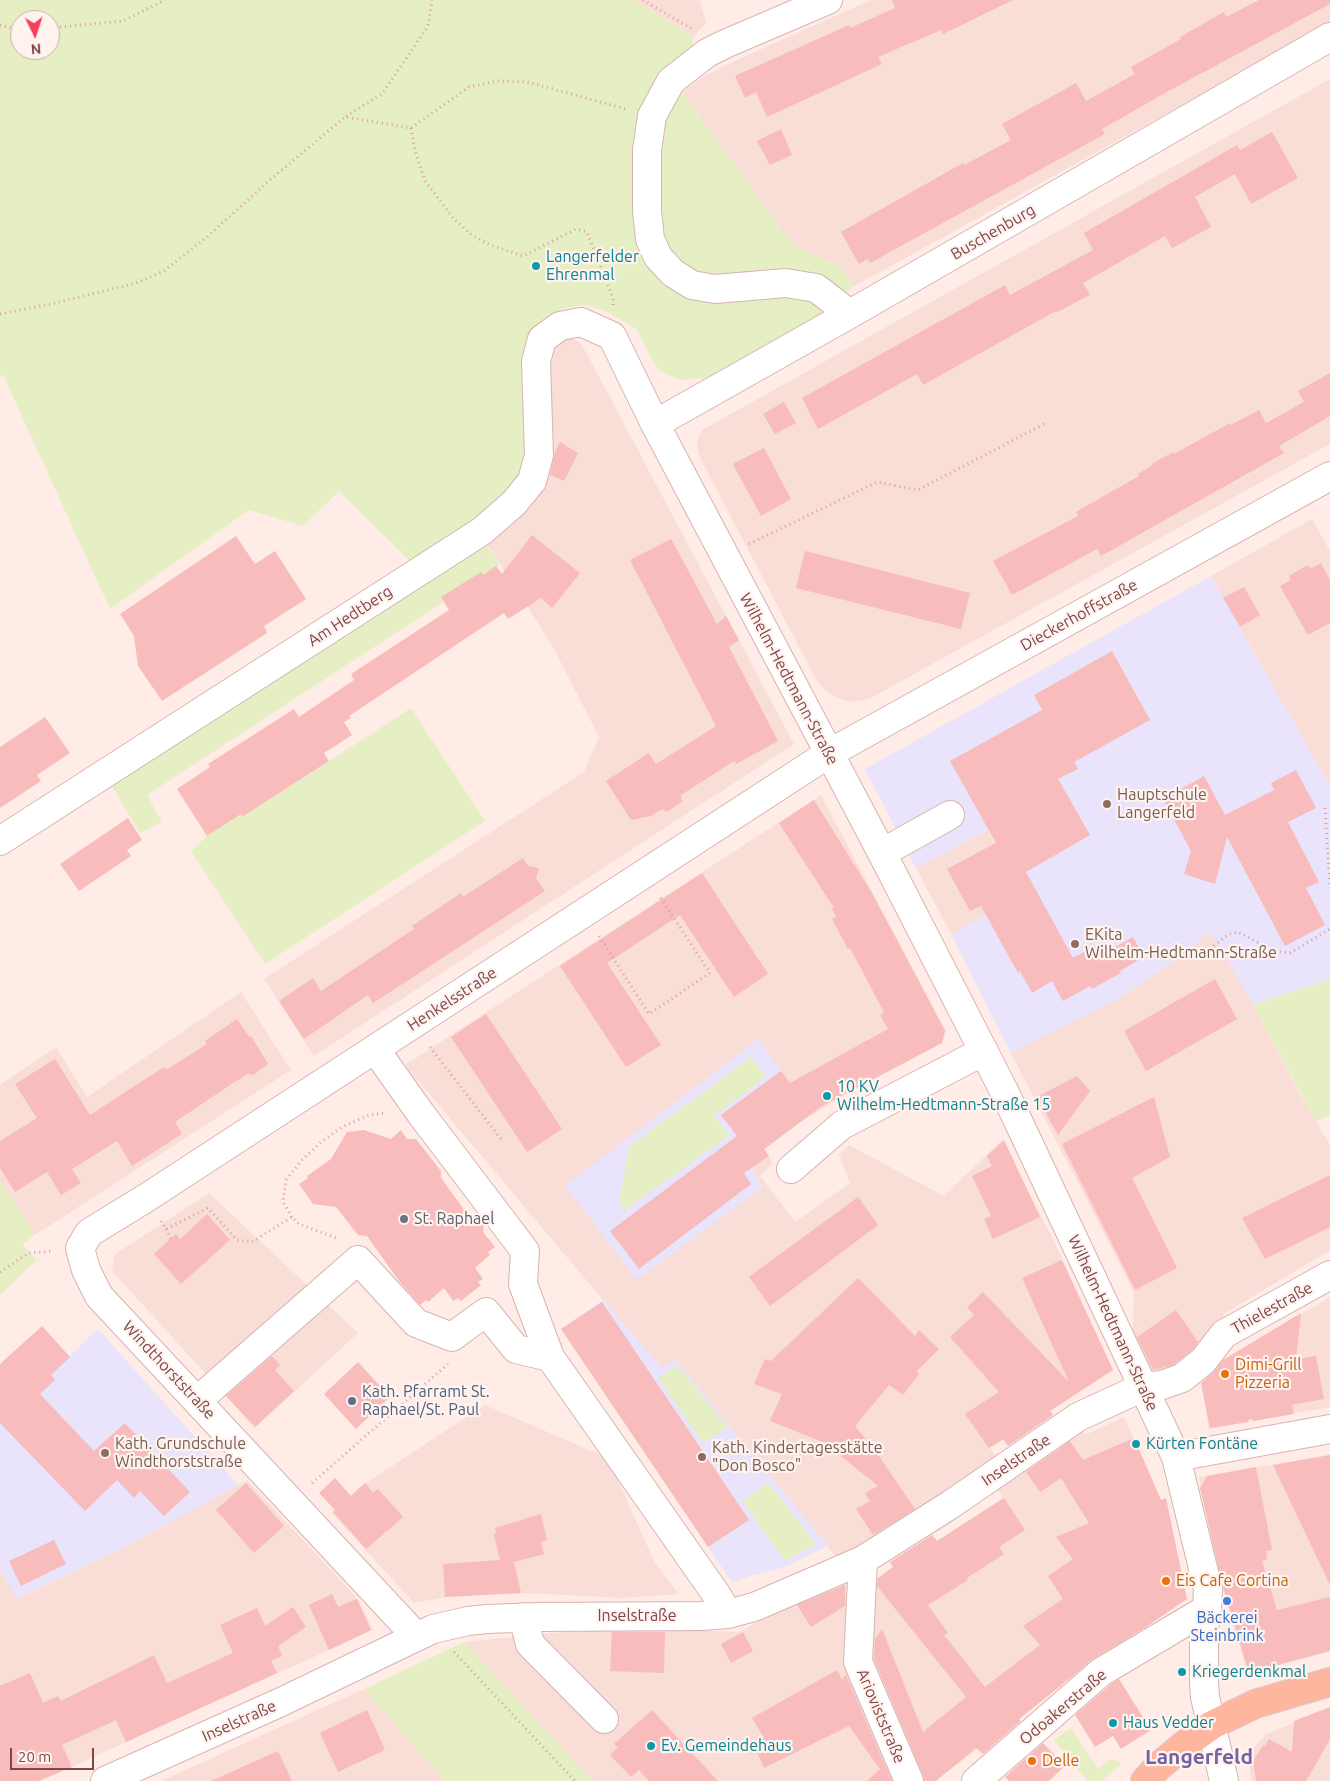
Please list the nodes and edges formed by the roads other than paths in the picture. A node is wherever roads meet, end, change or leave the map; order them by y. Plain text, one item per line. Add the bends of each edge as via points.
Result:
1 (828, 0) edge
2 (1330, 37) edge
3 (850, 314) junction
4 (581, 322) joint
5 (655, 424) junction
6 (1330, 476) edge
7 (828, 754) junction
8 (950, 815) dead end
9 (0, 841) edge
10 (882, 853) junction
11 (375, 1049) junction
12 (984, 1052) junction
13 (791, 1169) dead end
14 (80, 1248) joint
15 (1330, 1275) edge
16 (523, 1284) junction
17 (486, 1312) junction
18 (550, 1357) junction
19 (1143, 1388) junction
20 (198, 1400) junction
21 (1330, 1429) edge
22 (1176, 1457) junction
23 (864, 1560) junction
24 (1207, 1609) junction
25 (728, 1614) junction
26 (531, 1617) junction
27 (425, 1633) junction
28 (1330, 1682) edge
29 (604, 1719) dead end
30 (1212, 1725) junction
31 (105, 1781) edge
32 (909, 1781) edge
33 (976, 1781) edge
34 (1145, 1781) edge
35 (1224, 1781) edge

1 - 3 street via 725,44 671,80 652,116 647,150 647,211 650,239 658,257 673,274 692,285 716,289 786,283 816,288
2 - 3 street, Buschenburg
3 - 5 street, Buschenburg
4 - 5 street, Wilhelm-Hedtmann-Straße via 612,336
4 - 9 street, Am Hedtberg via 560,326 542,339 536,362 539,455 532,481 514,504 482,531
5 - 7 street, Wilhelm-Hedtmann-Straße
6 - 7 street, Dieckerhoffstraße
7 - 10 street, Wilhelm-Hedtmann-Straße
7 - 11 street, Henkelsstraße
8 - 10 street
10 - 12 street, Wilhelm-Hedtmann-Straße
11 - 14 street, Henkelsstraße via 89,1234
11 - 16 street via 525,1251
12 - 13 street via 842,1125
12 - 19 street, Wilhelm-Hedtmann-Straße
14 - 20 street, Windthorststraße via 86,1270 99,1296
15 - 19 street, Thielestraße via 1224,1334 1203,1361 1182,1378
16 - 17 street
16 - 18 street
17 - 18 street via 516,1349
17 - 20 street via 452,1337 416,1323 358,1260
18 - 25 street
19 - 22 street, Wilhelm-Hedtmann-Straße
19 - 23 street, Inselstraße via 1078,1417
20 - 27 street, Windthorststraße via 291,1502
21 - 22 street
22 - 24 street, Wilhelm-Hedtmann-Straße via 1208,1589
23 - 25 street, Inselstraße via 754,1607
23 - 32 street, Arioviststraße via 858,1662
24 - 30 street, Wilhelm-Hedtmann-Straße via 1204,1682
24 - 33 street, Odoakerstraße via 1101,1672
25 - 26 street, Inselstraße
26 - 27 street, Inselstraße via 468,1621
26 - 29 street via 530,1644
27 - 31 street, Inselstraße
28 - 30 main road via 1255,1704
30 - 34 main road via 1184,1745
30 - 35 street, Wilhelm-Hedtmann-Straße

